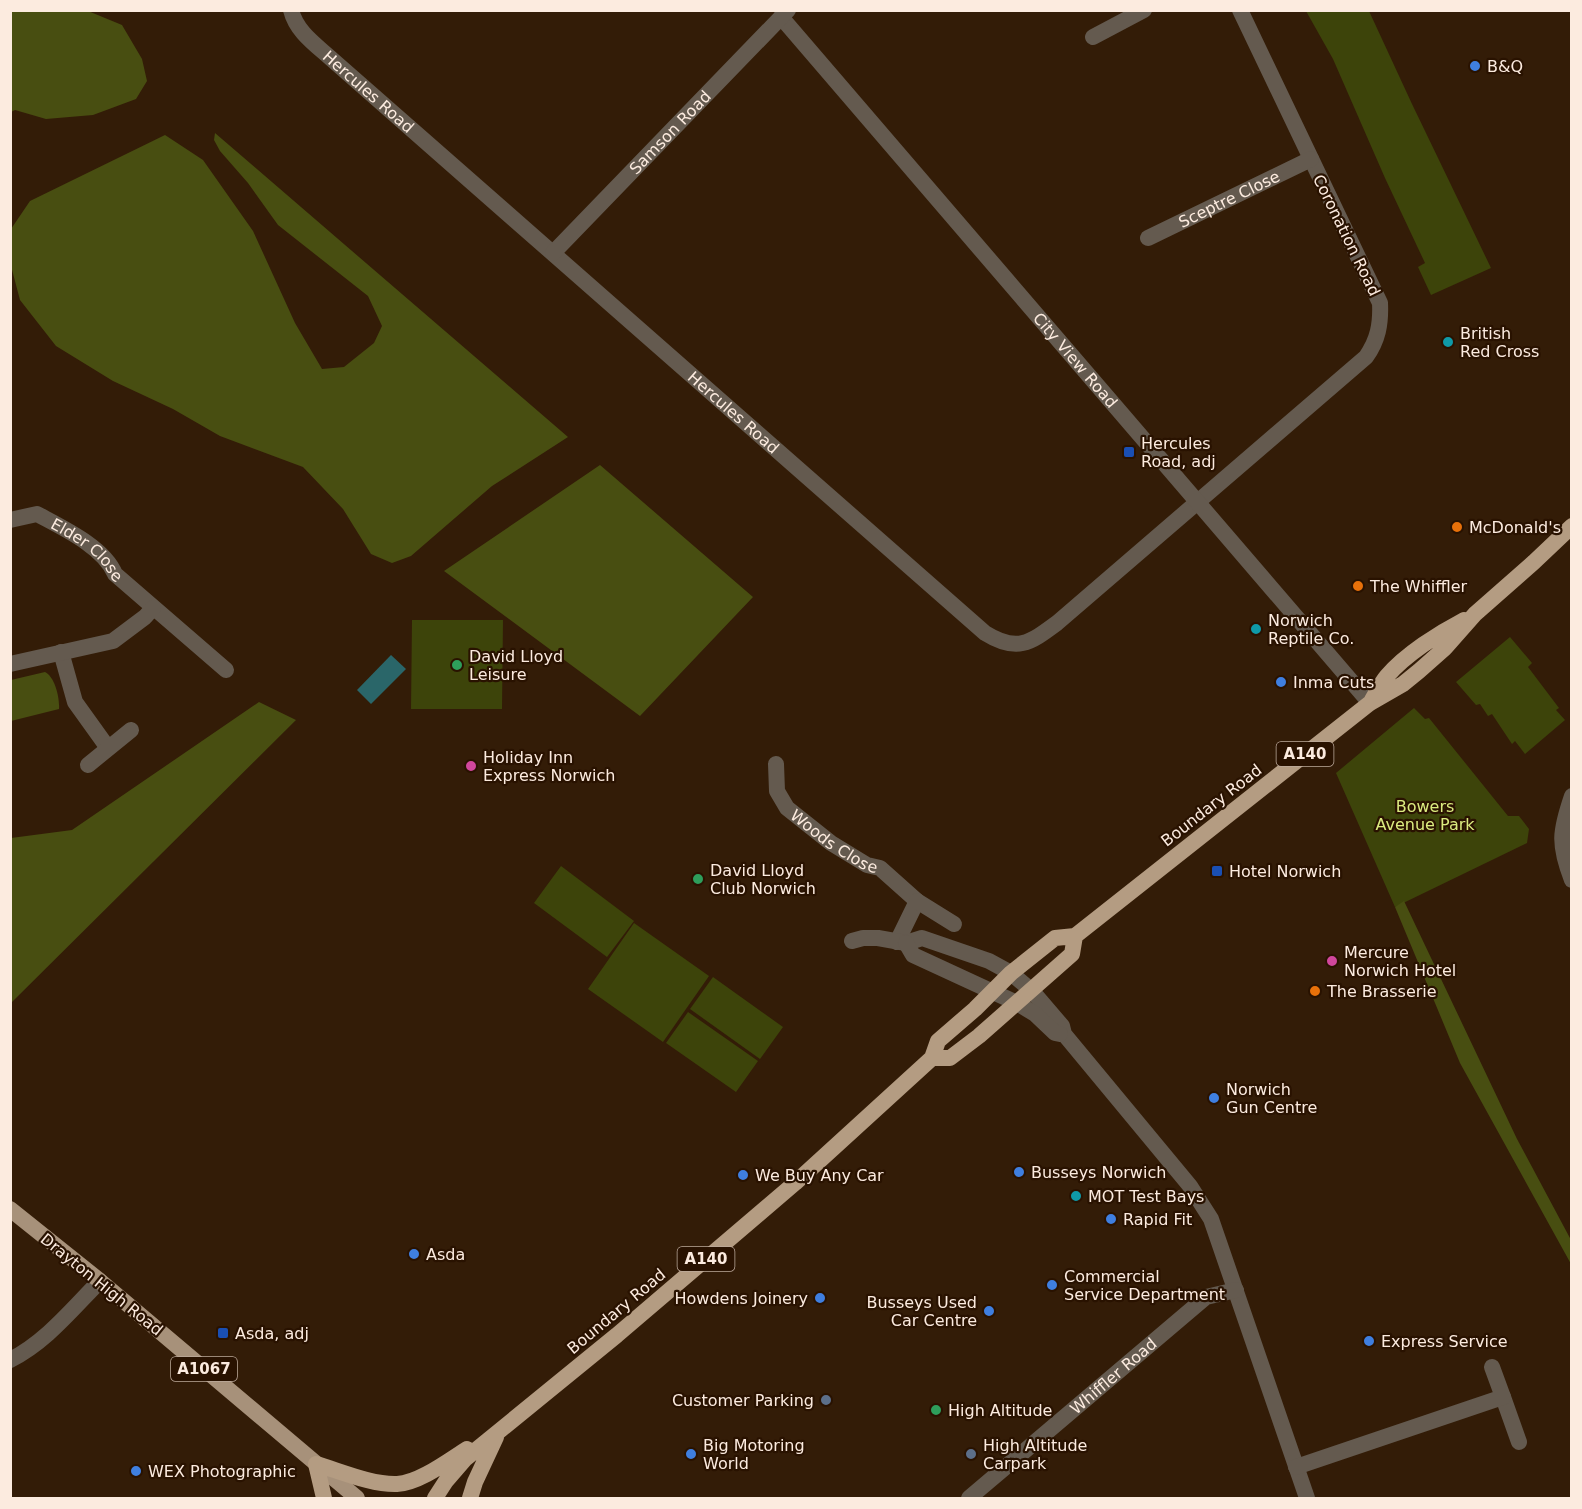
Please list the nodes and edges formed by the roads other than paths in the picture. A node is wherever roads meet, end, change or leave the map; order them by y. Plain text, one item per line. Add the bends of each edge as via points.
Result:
1 (291, 10) edge
2 (1144, 10) edge
3 (1240, 10) edge
4 (784, 14) edge
5 (1093, 37) dead end
6 (1311, 159) junction
7 (1148, 238) dead end
8 (553, 253) junction
9 (1196, 502) junction
10 (10, 520) edge
11 (1572, 526) edge
12 (153, 608) junction
13 (61, 652) junction
14 (10, 664) edge
15 (226, 670) dead end
16 (1370, 703) junction
17 (131, 730) dead end
18 (108, 748) junction
19 (776, 764) dead end
20 (88, 765) dead end
21 (1572, 796) edge
22 (1572, 879) edge
23 (917, 901) junction
24 (954, 924) dead end
25 (1075, 936) junction
26 (852, 941) dead end
27 (902, 943) junction
28 (1011, 973) junction
29 (1032, 991) junction
30 (992, 993) junction
31 (1017, 1003) junction
32 (1064, 1034) junction
33 (932, 1058) junction
34 (10, 1209) edge
35 (100, 1281) junction
36 (1236, 1290) junction
37 (10, 1360) edge
38 (1492, 1367) dead end
39 (1503, 1397) junction
40 (498, 1430) junction
41 (1519, 1442) dead end
42 (316, 1464) junction
43 (1296, 1467) junction
44 (324, 1498) edge
45 (357, 1498) edge
46 (435, 1498) edge
47 (470, 1498) edge
48 (969, 1498) edge
49 (1307, 1498) edge

1 - 8 street, Hercules Road via 302,33
2 - 5 street
3 - 6 street, Coronation Road
4 - 8 street, Samson Road
4 - 9 street, City View Road
6 - 7 street, Sceptre Close
6 - 9 street, Coronation Road via 1380,303 1378,333 1366,357
8 - 9 street, Hercules Road via 999,642 1016,645 1033,641
9 - 16 street, City View Road
10 - 12 street, Elder Close via 37,514 81,538
11 - 16 highway, Boundary Road / A140 via 1419,671
12 - 13 street via 113,641
12 - 15 street, Elder Close
13 - 14 street
13 - 18 street via 75,702
16 - 25 highway, Boundary Road / A140
17 - 18 street
18 - 20 street
19 - 23 street, Woods Close via 777,791 787,808 831,843 879,868
21 - 22 street via 1562,825 1561,846
23 - 24 street, Woods Close
23 - 27 street
25 - 28 highway, Boundary Road / A140 via 1055,938
25 - 29 highway, Boundary Road / A140 via 1072,954
26 - 27 street via 878,938
27 - 28 street via 922,938 989,961
27 - 30 street via 913,956
28 - 29 street
28 - 30 highway, Boundary Road / A140
29 - 31 highway, Boundary Road / A140
29 - 32 street via 1062,1026
30 - 31 street
30 - 33 highway, Boundary Road / A140 via 938,1041
31 - 32 street via 1055,1033
31 - 33 highway, Boundary Road / A140 via 950,1058
32 - 36 street via 1190,1186 1211,1219
33 - 40 highway, Boundary Road / A140 via 795,1183 617,1335
34 - 35 main road, Drayton High Road / A1067
35 - 37 street via 25,1353
35 - 42 main road, Drayton High Road / A1067
36 - 43 street
36 - 48 street, Whiffler Road via 1206,1297
38 - 39 street
39 - 41 street
39 - 43 street
40 - 42 highway, A1067 via 399,1484 382,1483
40 - 46 highway, Boundary Road / A140 via 465,1459
40 - 47 highway, A140
42 - 44 highway
42 - 45 main road, Drayton High Road / A1067
43 - 49 street

